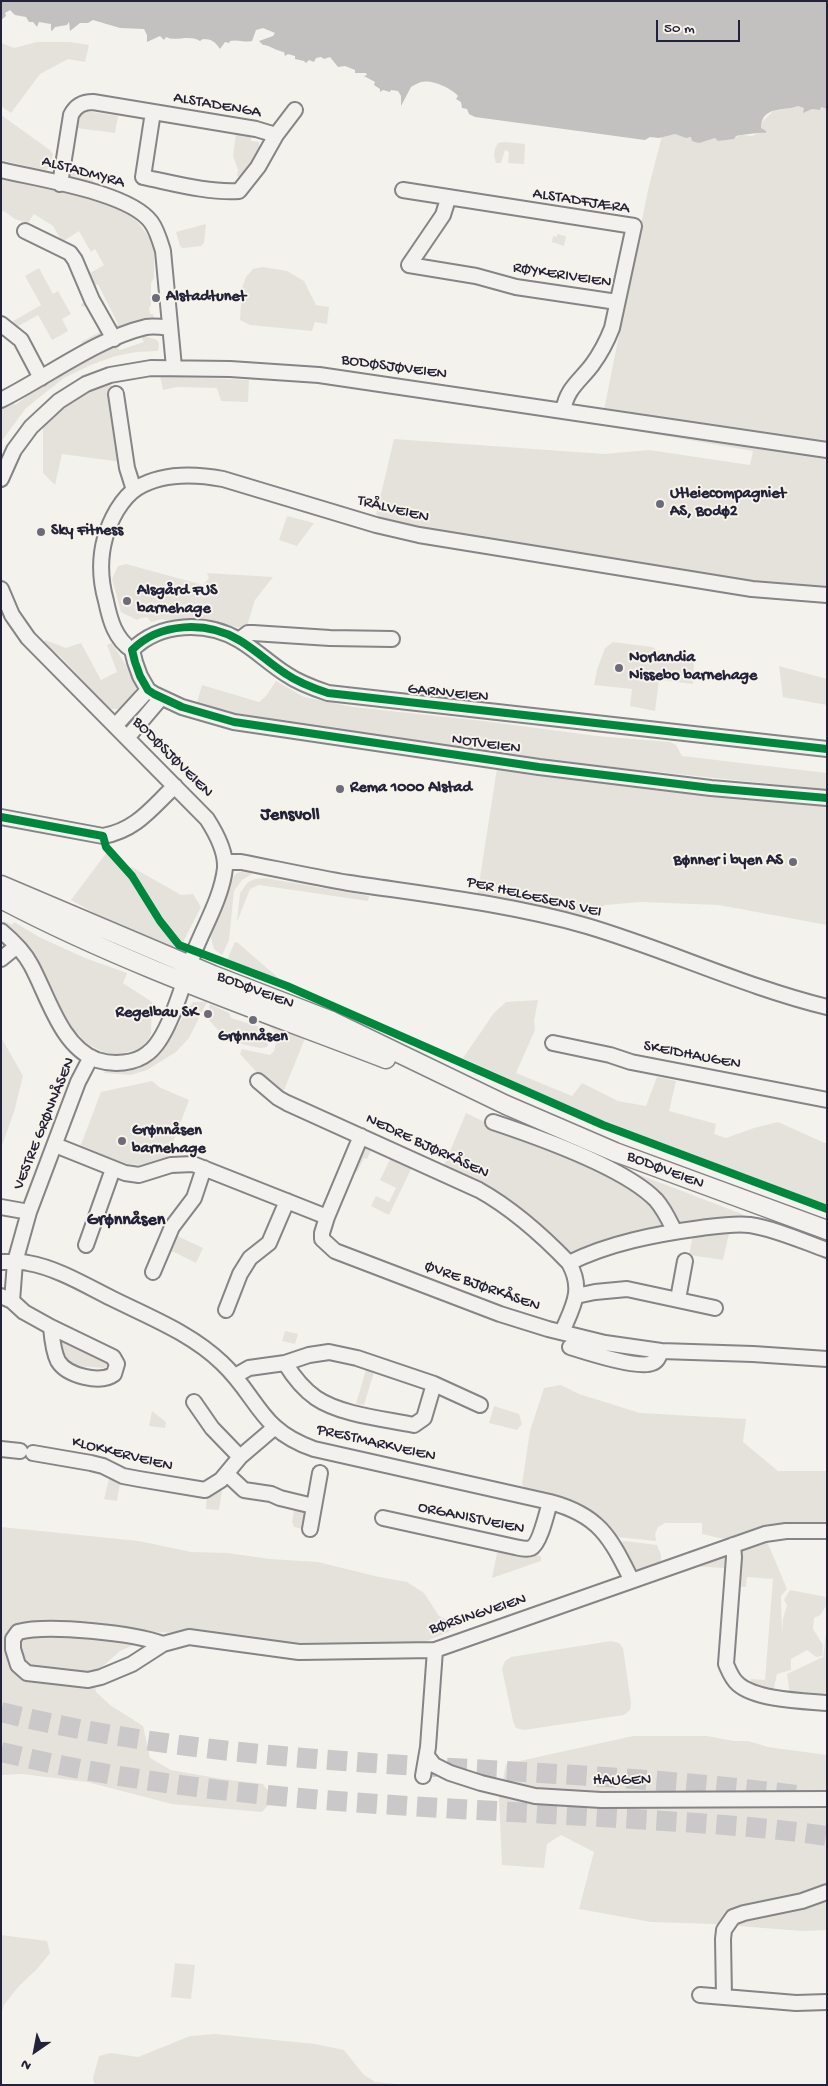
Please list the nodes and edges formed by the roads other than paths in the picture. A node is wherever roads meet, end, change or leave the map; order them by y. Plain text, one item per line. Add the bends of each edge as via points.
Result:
1 (295, 110) dead end
2 (153, 112) junction
3 (276, 135) junction
4 (1, 170) edge
5 (60, 184) junction
6 (403, 190) dead end
7 (448, 199) junction
8 (25, 231) dead end
9 (617, 302) junction
10 (1, 324) edge
11 (169, 328) junction
12 (114, 339) junction
13 (174, 367) junction
14 (41, 378) junction
15 (116, 394) dead end
16 (1, 400) edge
17 (563, 410) junction
18 (827, 450) edge
19 (1, 479) edge
20 (134, 490) junction
21 (1, 588) edge
22 (827, 595) edge
23 (392, 639) dead end
24 (239, 640) junction
25 (132, 650) junction
26 (148, 690) junction
27 (161, 698) junction
28 (115, 726) junction
29 (127, 738) junction
30 (827, 749) edge
31 (176, 786) junction
32 (827, 798) edge
33 (1, 817) edge
34 (225, 862) junction
35 (1, 885) edge
36 (1, 898) edge
37 (1, 931) edge
38 (17, 946) junction
39 (1, 959) edge
40 (190, 965) junction
41 (184, 983) junction
42 (827, 1007) edge
43 (553, 1042) dead end
44 (91, 1057) junction
45 (258, 1081) dead end
46 (827, 1100) edge
47 (506, 1105) junction
48 (493, 1122) dead end
49 (361, 1136) junction
50 (55, 1145) junction
51 (204, 1168) junction
52 (114, 1170) junction
53 (287, 1201) junction
54 (1, 1207) edge
55 (29, 1212) junction
56 (326, 1217) junction
57 (674, 1230) junction
58 (827, 1230) edge
59 (86, 1245) dead end
60 (827, 1250) edge
61 (685, 1261) dead end
62 (8, 1262) edge
63 (569, 1263) junction
64 (153, 1272) dead end
65 (576, 1296) junction
66 (7, 1298) edge
67 (678, 1299) junction
68 (715, 1308) dead end
69 (226, 1310) dead end
70 (51, 1327) junction
71 (562, 1332) junction
72 (570, 1347) dead end
73 (661, 1351) junction
74 (827, 1359) edge
75 (285, 1363) junction
76 (235, 1376) junction
77 (434, 1384) junction
78 (194, 1402) dead end
79 (480, 1405) dead end
80 (274, 1428) junction
81 (1, 1449) edge
82 (240, 1457) junction
83 (320, 1473) dead end
84 (227, 1474) junction
85 (550, 1502) junction
86 (313, 1506) junction
87 (383, 1518) dead end
88 (310, 1529) dead end
89 (827, 1531) edge
90 (734, 1545) junction
91 (631, 1579) junction
92 (163, 1644) junction
93 (435, 1650) junction
94 (827, 1703) edge
95 (427, 1756) junction
96 (424, 1776) dead end
97 (827, 1799) edge
98 (827, 1892) edge
99 (700, 1995) dead end
100 (724, 1997) junction
101 (827, 2002) edge

1 - 3 street, ALSTADENGA
2 - 3 street, ALSTADENGA
2 - 3 street, ALSTADENGA via 143,177 150,179 228,192 240,191
2 - 5 street, ALSTADENGA via 93,102 77,106 71,115
4 - 5 street, ALSTADMYRA
5 - 11 street, ALSTADMYRA via 126,203 152,222 162,251
6 - 7 street, ALSTADFJÆRA
7 - 9 street, ALSTADFJÆRA via 634,226
7 - 9 street, RØYKERIVEIEN via 443,215 409,265 476,276 516,287
8 - 12 street via 70,253
9 - 17 street, RØYKERIVEIEN via 606,343 591,367 572,387
10 - 14 street via 21,340
11 - 12 street via 148,327
11 - 13 street, ALSTADMYRA
12 - 14 street
13 - 17 street, BODØSJØVEIEN via 284,371
13 - 19 street, BODØSJØVEIEN via 110,375 86,384 59,401 31,427 14,450
14 - 16 street
15 - 20 street via 127,468
17 - 18 street, BODØSJØVEIEN
20 - 22 street, TRÅLVEIEN via 166,478 206,476 252,486 376,525 419,535 752,590
20 - 25 street, TRÅLVEIEN via 111,521 103,540 100,566 110,618 122,641
21 - 28 street, BODØSJØVEIEN via 12,615 28,638
23 - 24 street via 248,633
24 - 25 street, GARNVEIEN via 221,632 182,627 148,637
24 - 30 street, GARNVEIEN via 286,675 328,693
25 - 26 street
26 - 27 street, NOTVEIEN
26 - 28 street
27 - 29 street
27 - 32 street, NOTVEIEN via 207,716 275,729 617,777
28 - 29 street, BODØSJØVEIEN
29 - 31 street, BODØSJØVEIEN
31 - 33 street via 144,817 110,835
31 - 34 street, BODØSJØVEIEN via 216,832
34 - 40 street, BODØSJØVEIEN via 221,886
34 - 42 street, PER HELGESENS VEI via 458,898 555,918 588,926 757,986
35 - 40 main road, BODØVEIEN
36 - 41 main road, BODØVEIEN via 71,935
37 - 38 street
38 - 39 street
38 - 44 street via 31,965 60,1026
40 - 41 street, BODØSJØVEIEN
40 - 47 main road, BODØVEIEN via 332,1021
41 - 44 street, BODØSJØVEIEN via 164,1030 149,1053 131,1062
41 - 47 main road, BODØVEIEN
43 - 46 street, SKEIDHAUGEN via 631,1062
44 - 50 street, VESTRE GRØNNÅSEN via 78,1082
45 - 49 street, NEDRE BJØRKÅSEN via 278,1098
47 - 58 main road, BODØVEIEN via 615,1152
48 - 57 street via 591,1160 622,1176 657,1201
49 - 56 street, ØVRE BJØRKÅSEN
49 - 63 street, NEDRE BJØRKÅSEN via 497,1200
50 - 52 street
50 - 55 street, VESTRE GRØNNÅSEN
51 - 52 street via 178,1164 139,1175
51 - 53 street
51 - 64 street via 194,1198 172,1227
52 - 59 street
53 - 56 street
53 - 69 street via 269,1244 250,1258 240,1274
54 - 55 street
55 - 62 street, VESTRE GRØNNÅSEN
56 - 71 street, ØVRE BJØRKÅSEN via 322,1240 335,1251 500,1314
57 - 60 street via 736,1224 770,1230
57 - 63 street via 630,1241
61 - 67 street
62 - 66 street
62 - 76 street, PRESTMARKVEIEN via 28,1263 63,1274 183,1334 210,1352
63 - 65 street, NEDRE BJØRKÅSEN via 576,1281
65 - 67 street via 627,1289
65 - 71 street, NEDRE BJØRKÅSEN
66 - 70 street
67 - 68 street
70 - 70 street via 113,1357 117,1364 114,1374 107,1379 99,1379 67,1370 58,1360
71 - 73 street, ØVRE BJØRKÅSEN via 625,1347
72 - 73 street via 639,1364 654,1363
73 - 74 street, ØVRE BJØRKÅSEN
75 - 76 street via 249,1368
75 - 77 street via 316,1353 342,1354
75 - 77 street via 307,1391 329,1405 414,1425 424,1418
76 - 80 street, PRESTMARKVEIEN
77 - 79 street
78 - 82 street via 212,1428
80 - 82 street, KLOKKERVEIEN
80 - 85 street, PRESTMARKVEIEN via 314,1449
81 - 84 street, KLOKKERVEIEN via 91,1462 123,1476 205,1490
82 - 84 street, KLOKKERVEIEN
83 - 86 street
84 - 86 street via 244,1490
85 - 87 street, ORGANISTVEIEN via 539,1539 530,1548
85 - 91 street, PRESTMARKVEIEN via 576,1510 602,1529
86 - 88 street
89 - 90 street, BØRSINGVEIEN via 765,1534
90 - 91 street, BØRSINGVEIEN
90 - 94 street via 726,1664 732,1678 739,1685 760,1694
91 - 93 street, BØRSINGVEIEN
92 - 92 street, BØRSINGVEIEN via 132,1664 88,1680 27,1673 18,1665 13,1649 13,1639 18,1632 46,1628 137,1636
92 - 93 street, BØRSINGVEIEN via 189,1638 299,1652
93 - 95 street
95 - 96 street
95 - 97 street, HAUGEN via 434,1765 450,1773 535,1796 601,1800
98 - 100 street via 733,1917 722,1939
99 - 100 street
100 - 101 street via 796,2003

